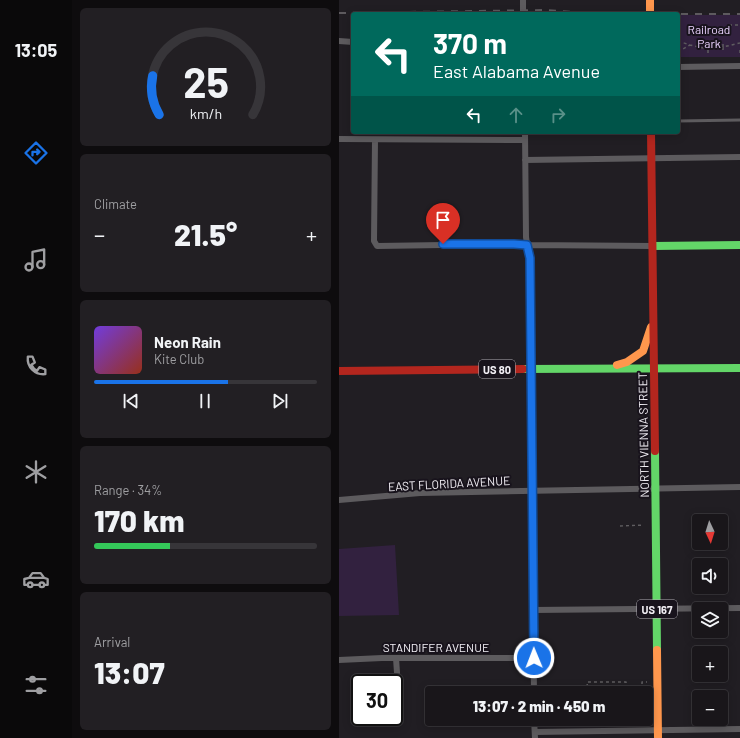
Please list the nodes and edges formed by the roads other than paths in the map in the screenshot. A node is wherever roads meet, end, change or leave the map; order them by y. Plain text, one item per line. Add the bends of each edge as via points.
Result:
1 (523, 0) edge
2 (650, 0) edge
3 (523, 12) edge
4 (650, 12) edge
5 (339, 41) edge
6 (351, 42) edge
7 (740, 66) edge
8 (680, 67) edge
9 (680, 120) edge
10 (740, 120) edge
11 (367, 134) edge
12 (525, 134) edge
13 (651, 134) edge
14 (339, 139) edge
15 (367, 140) junction
16 (375, 140) junction
17 (525, 140) junction
18 (740, 157) edge
19 (652, 158) junction
20 (525, 160) junction
21 (527, 245) junction
22 (740, 245) edge
23 (653, 246) junction
24 (653, 304) junction
25 (607, 368) junction
26 (654, 368) junction
27 (740, 368) edge
28 (531, 369) junction
29 (339, 371) edge
30 (740, 487) edge
31 (656, 488) junction
32 (532, 490) junction
33 (339, 500) edge
34 (657, 608) junction
35 (740, 608) edge
36 (533, 610) junction
37 (396, 658) junction
38 (534, 658) junction
39 (339, 660) edge
40 (397, 674) edge
41 (534, 686) edge
42 (740, 729) edge
43 (658, 734) edge
44 (535, 735) edge

1 - 3 street
2 - 4 main road
5 - 6 street
7 - 8 street
9 - 10 lane
11 - 15 street
12 - 17 street
13 - 19 main road, NORTH VIENNA STREET
14 - 15 street
15 - 16 street
16 - 17 street
16 - 21 street via 374,241 377,246
17 - 20 street
18 - 19 street
19 - 20 street
19 - 23 main road, NORTH VIENNA STREET
20 - 21 street
21 - 23 street
21 - 28 street via 530,258
22 - 23 main road
23 - 24 main road, NORTH VIENNA STREET
24 - 25 main road via 651,330 643,351 627,362
24 - 26 main road, NORTH VIENNA STREET
25 - 26 main road, US 80
25 - 28 main road, US 80
26 - 27 main road, US 80
26 - 31 main road, NORTH VIENNA STREET / US 167
28 - 29 main road, US 80
28 - 32 street
30 - 31 street, EAST FLORIDA AVENUE
31 - 32 street, EAST FLORIDA AVENUE
31 - 34 main road, NORTH VIENNA STREET / US 167
32 - 33 street, EAST FLORIDA AVENUE
32 - 36 street
34 - 35 street
34 - 36 street
34 - 43 main road, NORTH VIENNA STREET / US 167
36 - 38 street
37 - 38 street, STANDIFER AVENUE
37 - 39 street, STANDIFER AVENUE
37 - 40 street
38 - 41 street
42 - 43 street
43 - 44 street

